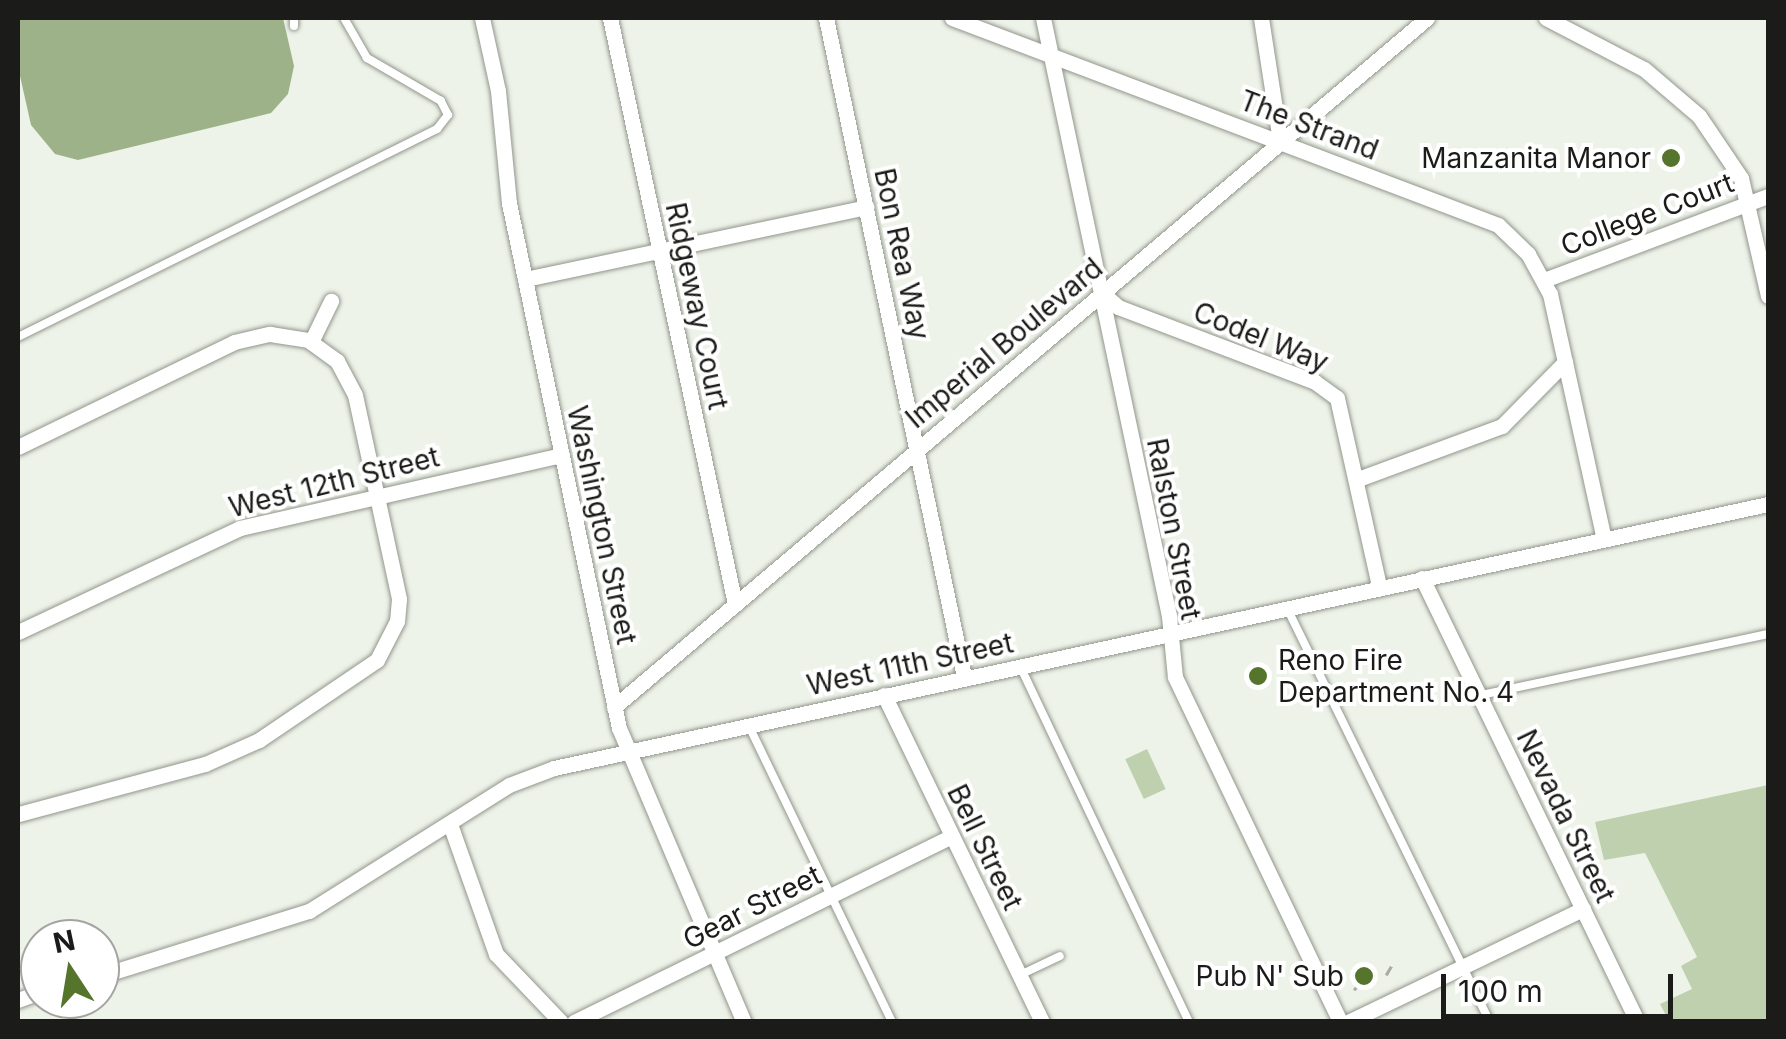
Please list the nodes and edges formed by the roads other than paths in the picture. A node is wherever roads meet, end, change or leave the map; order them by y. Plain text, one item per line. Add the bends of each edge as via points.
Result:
1 (344, 18) edge
2 (482, 18) edge
3 (610, 18) edge
4 (826, 18) edge
5 (952, 18) edge
6 (1043, 18) edge
7 (1261, 18) edge
8 (1427, 18) edge
9 (1546, 18) edge
10 (1050, 54) junction
11 (1280, 141) junction
12 (1768, 196) edge
13 (1748, 201) junction
14 (866, 207) junction
15 (660, 251) junction
16 (525, 279) junction
17 (1544, 280) junction
18 (1101, 292) junction
19 (1768, 296) edge
20 (332, 301) dead end
21 (18, 338) edge
22 (311, 342) junction
23 (1565, 362) junction
24 (18, 446) edge
25 (918, 449) junction
26 (562, 455) junction
27 (1358, 479) junction
28 (378, 495) junction
29 (1768, 504) edge
30 (1604, 539) junction
31 (1422, 578) junction
32 (1379, 586) junction
33 (735, 604) junction
34 (1286, 606) junction
35 (18, 632) edge
36 (1170, 632) junction
37 (1768, 634) edge
38 (1020, 666) junction
39 (964, 678) junction
40 (884, 695) junction
41 (1480, 695) junction
42 (614, 708) junction
43 (748, 724) junction
44 (625, 750) junction
45 (18, 814) edge
46 (450, 824) junction
47 (952, 836) junction
48 (831, 894) junction
49 (1582, 909) junction
50 (712, 954) junction
51 (1060, 956) dead end
52 (1463, 967) junction
53 (120, 970) edge
54 (1020, 976) junction
55 (561, 1022) edge
56 (574, 1022) edge
57 (744, 1022) edge
58 (892, 1022) edge
59 (1042, 1022) edge
60 (1190, 1022) edge
61 (1340, 1022) edge
62 (1348, 1022) edge
63 (1490, 1022) edge
64 (1638, 1022) edge

1 - 21 lane via 367,58 441,101 448,116 437,129
2 - 16 street, Washington Street
3 - 15 street, Ridgeway Court
4 - 14 street, Bon Rea Way
5 - 10 street, The Strand
6 - 10 street, Ralston Street
7 - 11 street
8 - 11 street, Imperial Boulevard
9 - 13 street via 1664,83 1731,159
10 - 11 street, The Strand
10 - 18 street, Ralston Street
11 - 17 street, The Strand via 1498,225
11 - 18 street, Imperial Boulevard
12 - 13 street, College Court
13 - 17 street, College Court
13 - 19 street
14 - 15 street
14 - 25 street, Bon Rea Way
15 - 16 street
15 - 33 street, Ridgeway Court
16 - 26 street, Washington Street
17 - 23 street, The Strand
18 - 25 street, Imperial Boulevard
18 - 27 street, Codel Way via 1118,307 1327,388 1343,410
18 - 36 street, Ralston Street
20 - 22 street
22 - 24 street via 270,334 234,342
22 - 28 street via 348,377
23 - 27 street via 1502,426
23 - 30 street, The Strand
25 - 33 street, Imperial Boulevard
25 - 39 street, Bon Rea Way
26 - 28 street, West 12th Street
26 - 42 street, Washington Street
27 - 32 street, Codel Way
28 - 35 street, West 12th Street via 240,528
28 - 45 street via 395,574 397,621 388,644 361,674 229,755
29 - 30 street, West 11th Street
30 - 31 street, West 11th Street
31 - 32 street, West 11th Street
31 - 41 street, Nevada Street
32 - 34 street, West 11th Street
33 - 42 street, Imperial Boulevard
34 - 36 street, West 11th Street
34 - 52 lane
36 - 38 street, West 11th Street
36 - 61 street, Ralston Street via 1181,694
37 - 41 lane
38 - 39 street, West 11th Street
38 - 60 lane
39 - 40 street, West 11th Street
40 - 43 street, West 11th Street
40 - 47 street, Bell Street
41 - 49 street, Nevada Street
42 - 44 street, Washington Street
43 - 44 street, West 11th Street
43 - 48 lane
44 - 46 street, West 11th Street via 531,775
44 - 50 street, Washington Street
46 - 53 street, West 11th Street via 282,923
46 - 55 street via 496,954
47 - 48 street, Gear Street
47 - 54 street, Bell Street
48 - 50 street, Gear Street
48 - 58 lane
49 - 52 street
49 - 64 street, Nevada Street
50 - 56 street, Gear Street
50 - 57 street, Washington Street
51 - 54 lane
52 - 62 street
52 - 63 lane
54 - 59 street, Bell Street

